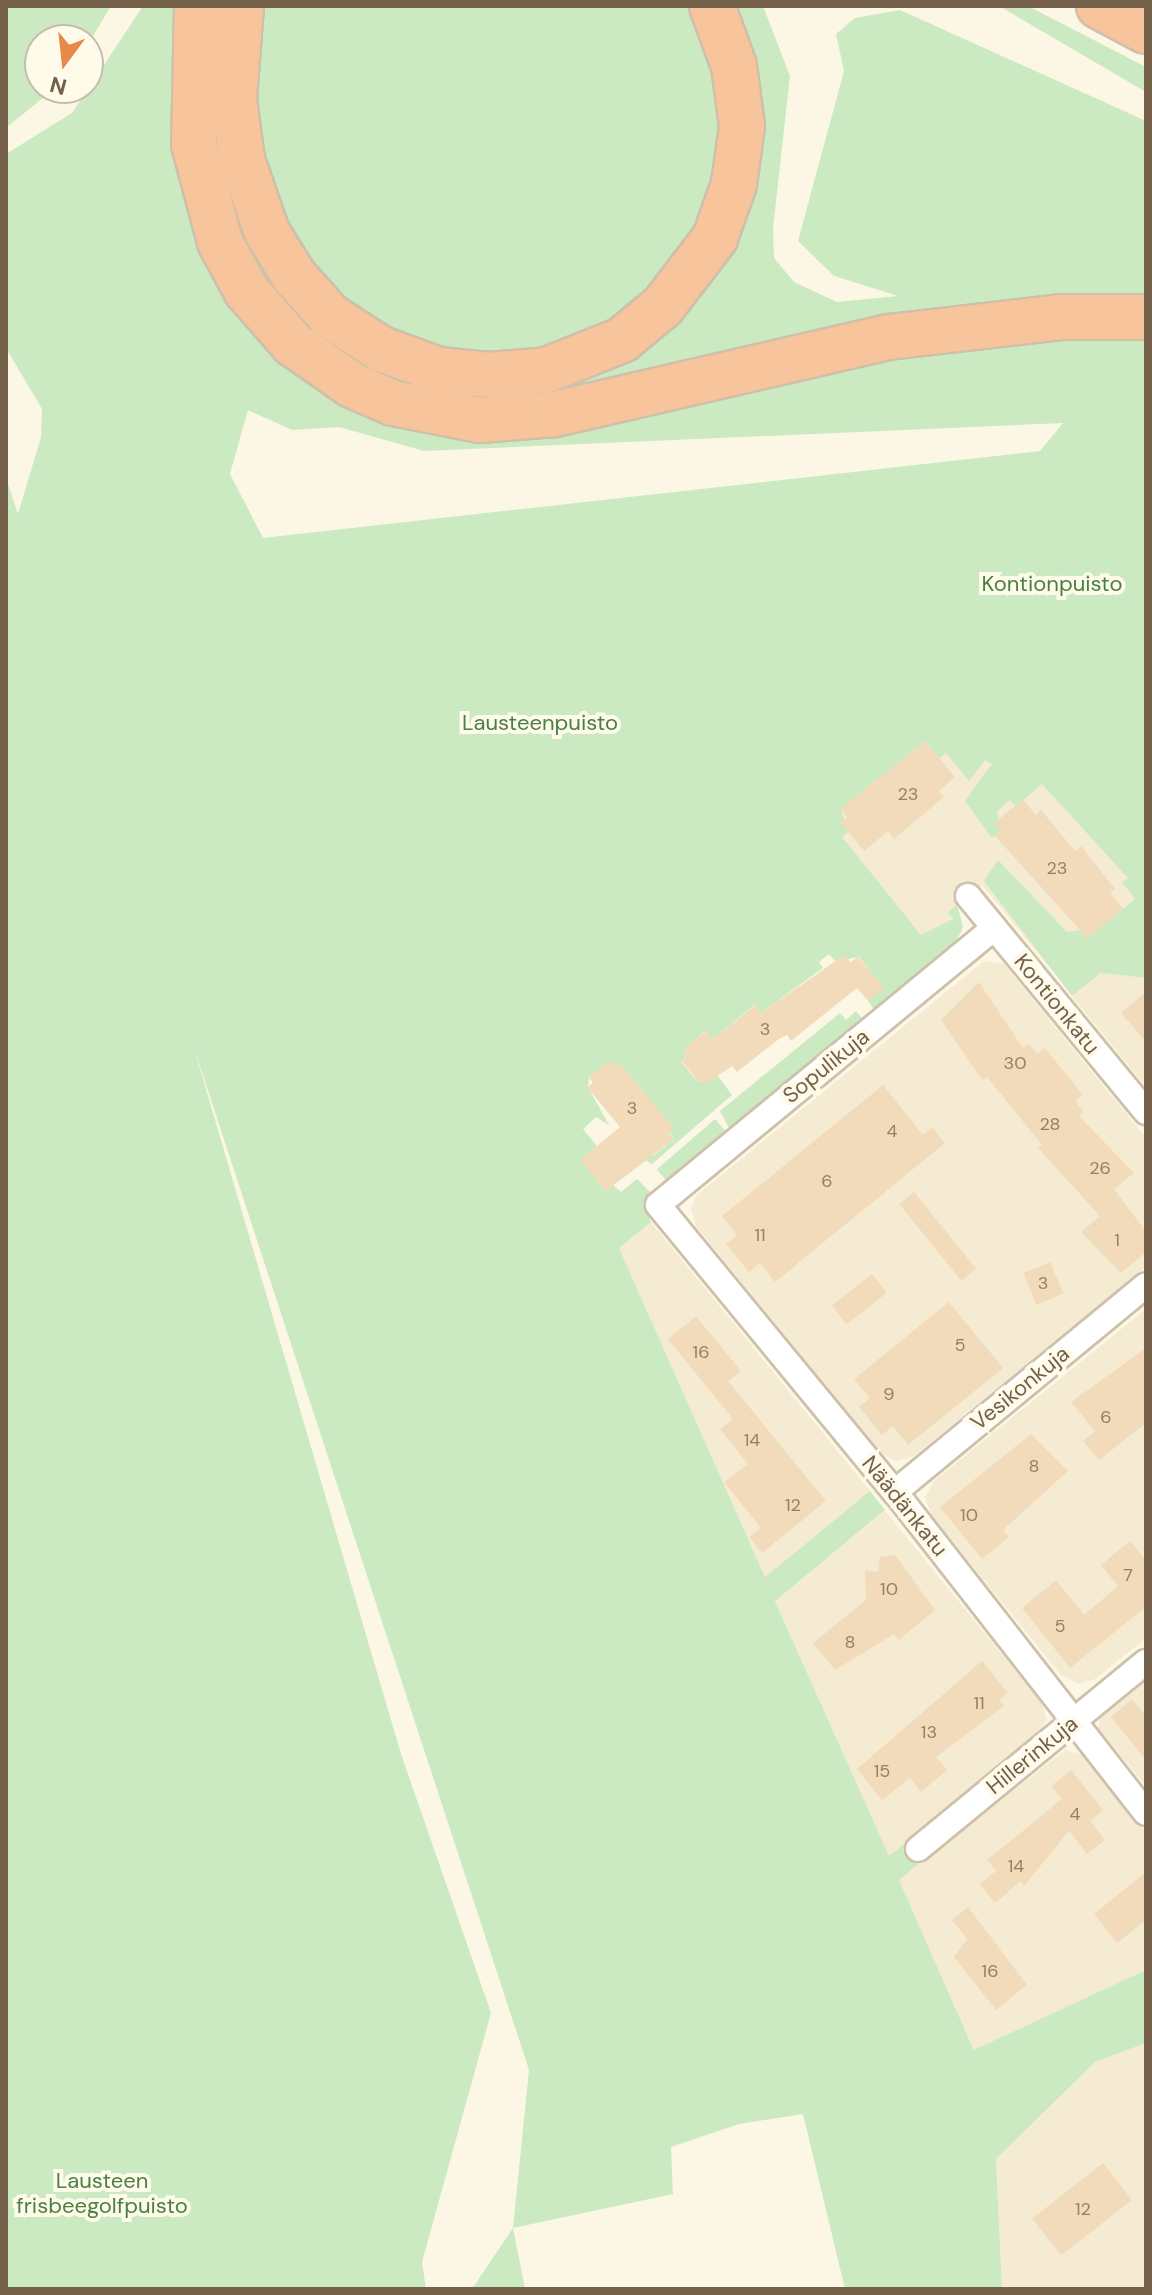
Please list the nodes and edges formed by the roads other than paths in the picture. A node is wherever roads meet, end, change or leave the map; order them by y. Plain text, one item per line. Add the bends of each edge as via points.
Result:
1 (197, 6) edge
2 (241, 6) edge
3 (712, 6) edge
4 (1099, 6) edge
5 (1146, 31) edge
6 (1146, 317) edge
7 (968, 896) dead end
8 (994, 928) junction
9 (1146, 1112) edge
10 (658, 1205) joint
11 (1146, 1285) edge
12 (895, 1492) junction
13 (1146, 1662) edge
14 (1076, 1719) junction
15 (1146, 1813) edge
16 (918, 1849) dead end

1 - 6 highway via 194,144 220,242 246,290 285,337 343,380 393,403 480,420 555,414 889,337 1063,317
2 - 3 highway via 234,100 242,160 262,220 294,276 330,316 381,349 439,370 489,375 572,363 622,340 663,306 715,238 734,184 742,126 734,66
4 - 5 highway
7 - 8 street, Kontionkatu
8 - 9 street, Kontionkatu
8 - 10 street, Sopulikuja
10 - 12 street, Näädänkatu
11 - 12 street, Vesikonkuja
12 - 14 street, Näädänkatu
13 - 14 street, Hillerinkuja
14 - 15 street, Näädänkatu
14 - 16 street, Hillerinkuja

